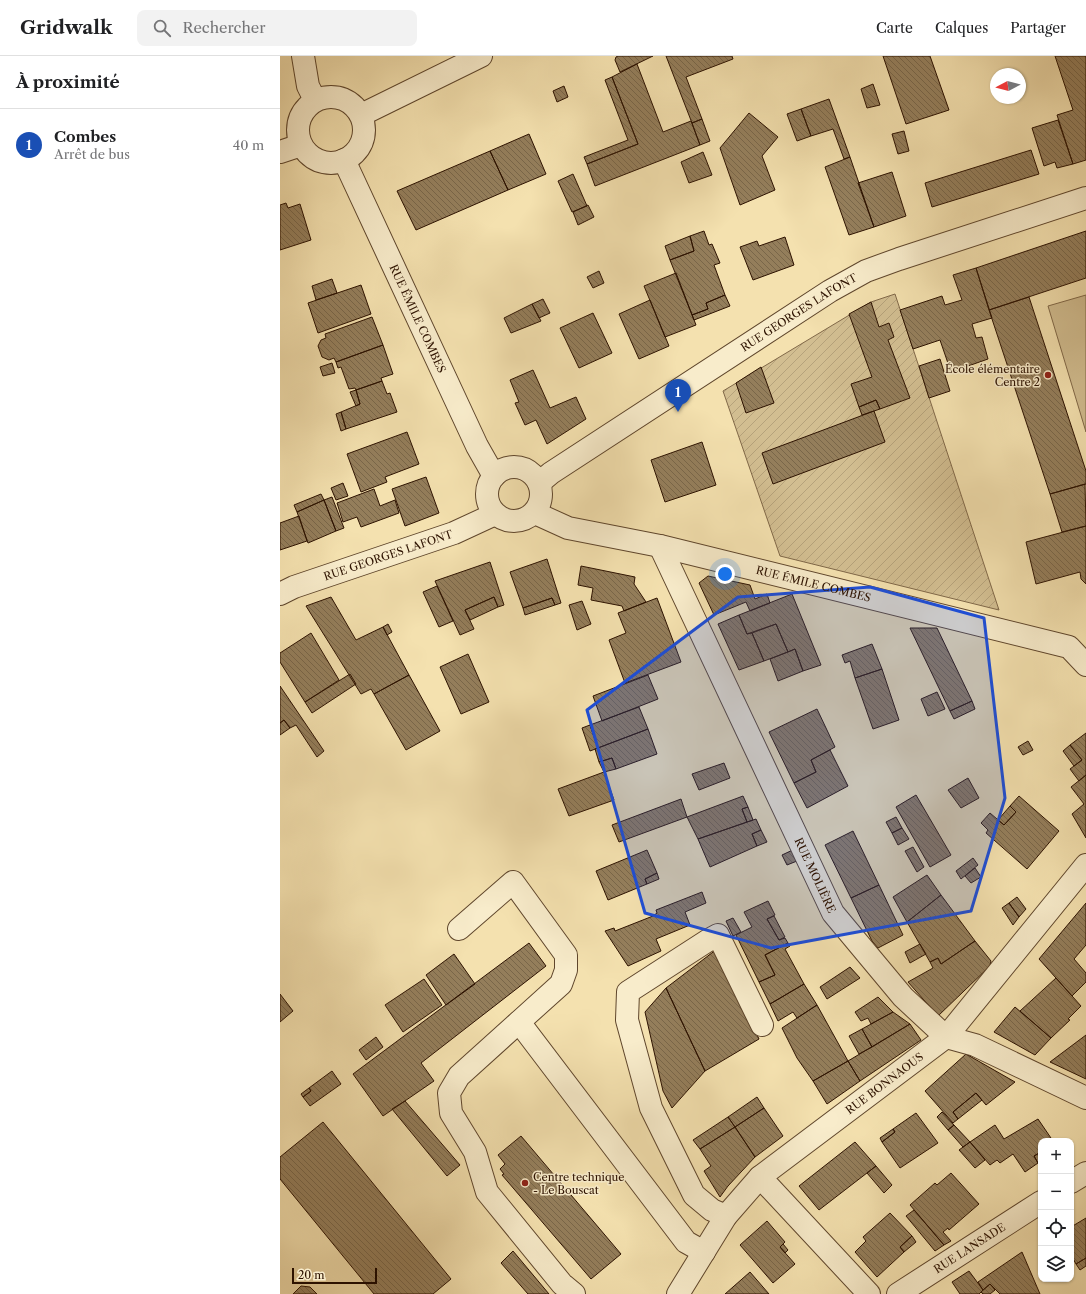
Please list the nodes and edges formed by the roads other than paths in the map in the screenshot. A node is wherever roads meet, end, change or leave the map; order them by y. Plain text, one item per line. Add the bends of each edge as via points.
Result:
1 (303, 56) edge
2 (481, 56) edge
3 (315, 100) junction
4 (361, 115) junction
5 (301, 145) junction
6 (280, 152) edge
7 (344, 160) junction
8 (1086, 198) edge
9 (494, 476) junction
10 (540, 483) junction
11 (535, 513) junction
12 (495, 514) junction
13 (660, 546) junction
14 (280, 594) edge
15 (1086, 665) edge
16 (1086, 865) edge
17 (459, 929) dead end
18 (519, 1022) junction
19 (762, 1025) dead end
20 (946, 1037) junction
21 (1086, 1098) edge
22 (1086, 1172) edge
23 (760, 1177) junction
24 (1074, 1180) edge
25 (1038, 1204) edge
26 (726, 1216) junction
27 (704, 1252) junction
28 (574, 1294) edge
29 (678, 1294) edge
30 (869, 1294) edge
31 (898, 1294) edge

1 - 3 street via 308,86
2 - 4 street
3 - 4 street via 325,96 336,96 355,106
3 - 5 street via 306,106 301,114 298,124
4 - 7 street via 364,136 353,155
5 - 6 street
5 - 7 street via 306,153 324,163
7 - 9 street, RUE ÉMILE COMBES via 477,446
8 - 10 street, RUE GEORGES LAFONT via 866,271 551,473
9 - 10 street via 509,467 518,467 527,470
9 - 12 street via 489,483 487,500
10 - 11 street via 542,499
11 - 12 street via 520,522 510,522
11 - 13 street, RUE ÉMILE COMBES via 568,528
12 - 14 street, RUE GEORGES LAFONT via 454,532
13 - 15 street, RUE ÉMILE COMBES via 1069,647
13 - 20 street, RUE MOLIÈRE via 833,913 903,997
16 - 20 street, RUE BONNAOUS
17 - 18 street via 513,882 566,955 566,970 562,984
18 - 27 street via 686,1242
18 - 28 street via 459,1076 449,1093 451,1113 475,1152 486,1192 562,1284
19 - 26 street via 718,935 628,992 627,1020 651,1108 694,1195 712,1210
20 - 21 street, RUE MOLIÈRE via 975,1045
20 - 23 street, RUE BONNAOUS
22 - 24 street
23 - 26 street, RUE BONNAOUS
23 - 30 street
25 - 31 street, RUE LANSADE
26 - 27 street, RUE BONNAOUS
27 - 29 street, RUE BONNAOUS

